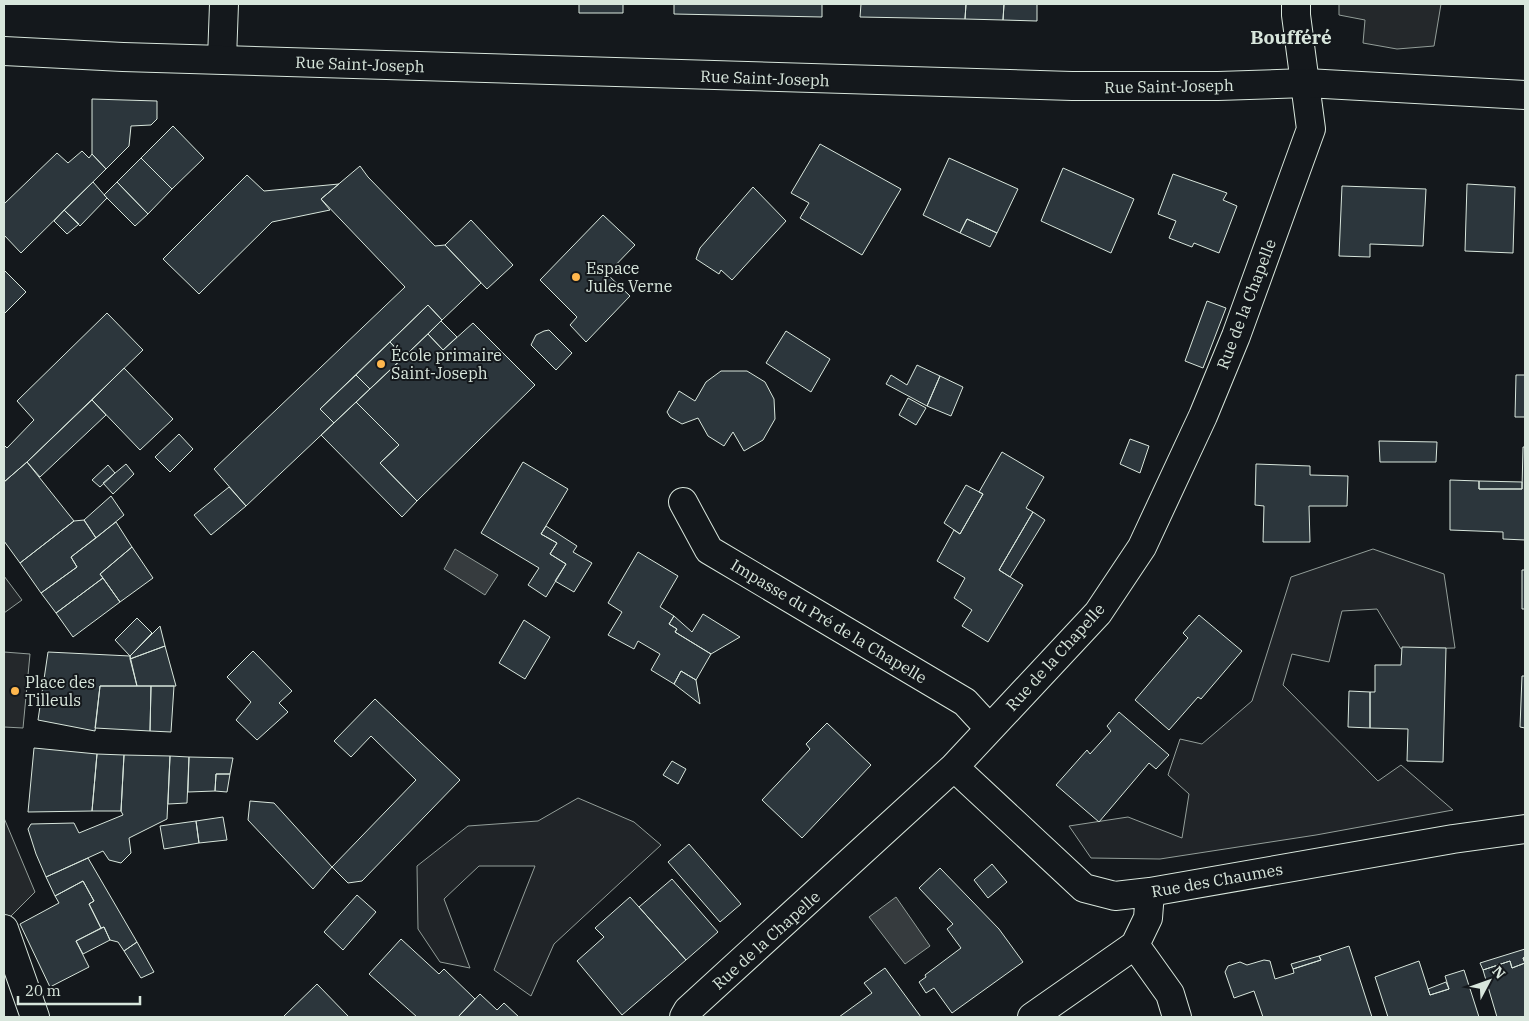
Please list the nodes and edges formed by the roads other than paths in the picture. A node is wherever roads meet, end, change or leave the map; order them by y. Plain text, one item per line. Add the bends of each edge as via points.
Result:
1 (224, 4) edge
2 (1296, 4) edge
3 (4, 51) edge
4 (222, 59) junction
5 (1306, 83) junction
6 (1525, 95) edge
7 (682, 502) dead end
8 (990, 728) junction
9 (954, 767) junction
10 (1525, 829) edge
11 (1150, 892) junction
12 (4, 929) edge
13 (1135, 945) junction
14 (35, 1017) edge
15 (684, 1017) edge
16 (1032, 1017) edge
17 (1177, 1017) edge

1 - 4 street
2 - 5 street, Rue de la Chapelle
3 - 4 street, Rue Saint-Joseph
4 - 5 street, Rue Saint-Joseph via 1072,86
5 - 6 street, Rue Saint-Joseph
5 - 8 street, Rue de la Chapelle via 1311,130 1236,336 1142,547 1098,613
7 - 8 street, Impasse du Pré de la Chapelle via 709,550 965,702
8 - 9 street, Rue de la Chapelle
9 - 11 street, Rue des Chaumes via 1084,888 1115,896
9 - 15 street, Rue de la Chapelle
10 - 11 street, Rue des Chaumes
11 - 13 street via 1148,918
12 - 14 street
13 - 16 street
13 - 17 street via 1170,994

